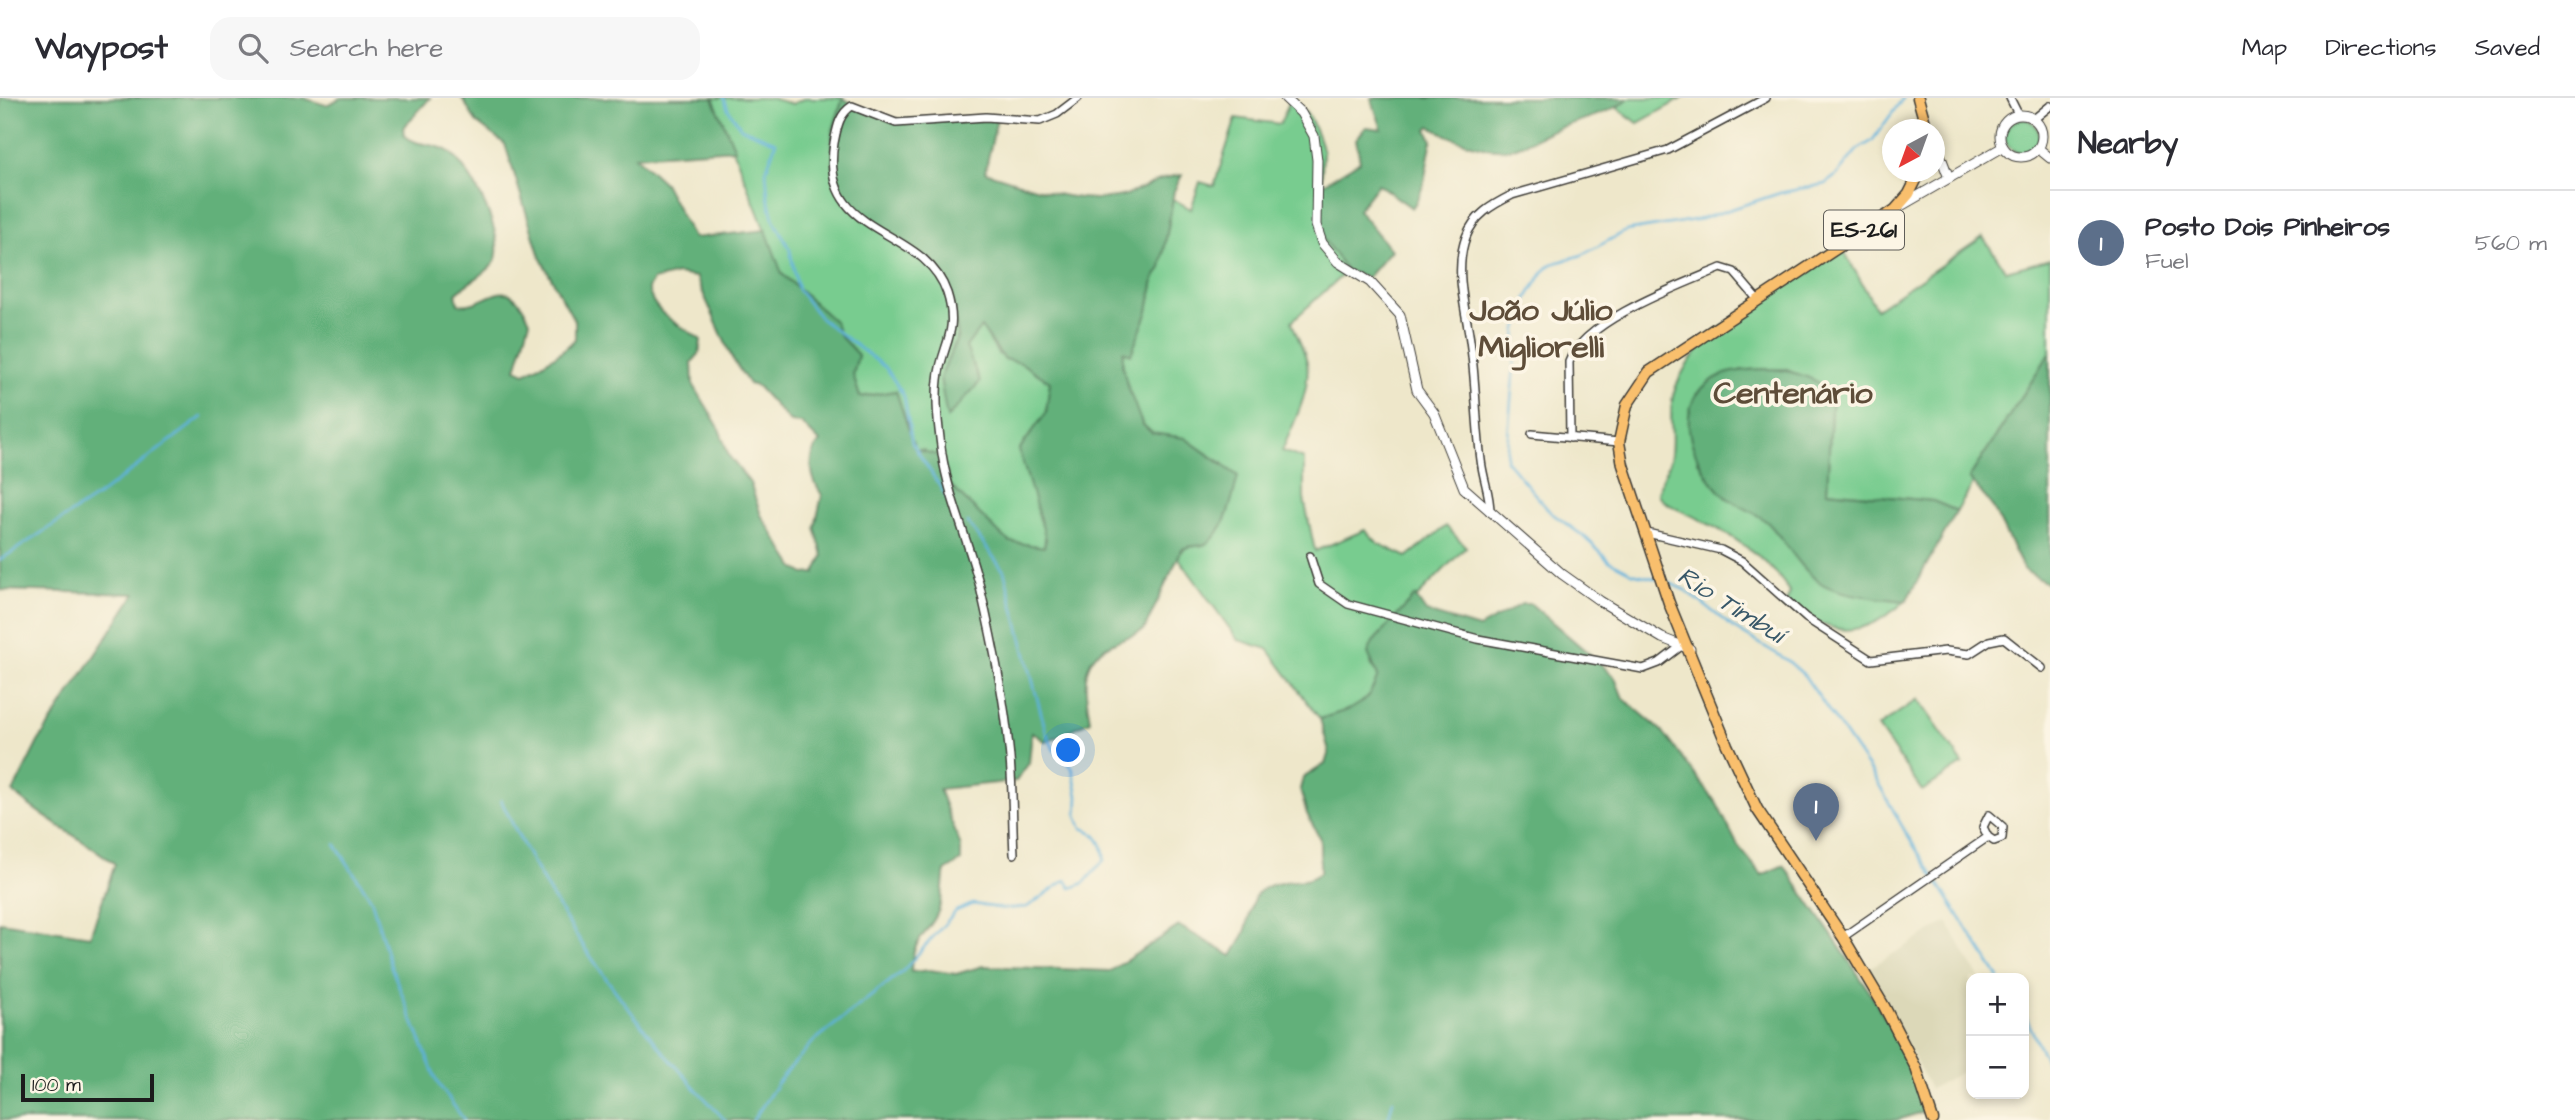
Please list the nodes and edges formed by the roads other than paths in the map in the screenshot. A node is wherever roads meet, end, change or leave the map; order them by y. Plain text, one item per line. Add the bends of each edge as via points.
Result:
1 (1078, 98) edge
2 (1285, 98) edge
3 (1766, 98) edge
4 (1918, 98) edge
5 (2010, 98) edge
6 (2050, 106) edge
7 (2018, 114) junction
8 (2034, 118) junction
9 (1925, 119) edge
10 (2003, 147) junction
11 (2039, 149) junction
12 (2050, 158) edge
13 (1945, 168) edge
14 (1949, 178) junction
15 (1915, 182) edge
16 (1895, 210) junction
17 (1758, 300) junction
18 (1532, 434) dead end
19 (1570, 438) junction
20 (1619, 442) junction
21 (1490, 513) junction
22 (1647, 533) junction
23 (1310, 556) dead end
24 (1685, 648) junction
25 (2042, 668) dead end
26 (1988, 837) dead end
27 (1014, 854) dead end
28 (1843, 937) junction
29 (1934, 1120) edge

1 - 27 street via 1040,121 986,117 896,123 852,106 839,120 832,155 835,184 849,208 918,256 941,280 950,303 951,335 938,379 943,456 980,588 1004,712
2 - 21 street via 1301,113 1314,136 1316,225 1322,243 1338,261 1376,288 1400,315 1417,390 1434,413 1464,488
3 - 21 street via 1668,150 1512,195 1472,224 1461,254 1461,279
4 - 9 main road
5 - 7 street
6 - 8 street
7 - 8 street
7 - 10 street via 2000,131
8 - 11 street via 2043,133
10 - 11 street via 2016,157
10 - 14 street
11 - 12 street
13 - 14 street
14 - 16 street
15 - 16 main road, ES-261
16 - 17 main road, ES-261
17 - 19 street via 1732,271 1721,268 1664,293 1589,335 1569,362
17 - 20 main road, ES-261 via 1649,372 1627,405
18 - 19 street
19 - 20 street
20 - 22 main road, ES-261
21 - 24 street via 1600,601
22 - 24 main road, ES-261
22 - 25 street via 1721,550 1742,561 1806,618 1878,661 1946,651 1967,654 2004,638
23 - 24 street via 1319,584 1335,597 1421,626 1643,669
24 - 28 main road, ES-261 via 1757,809
26 - 28 street
28 - 29 main road, ES-261 via 1916,1068

